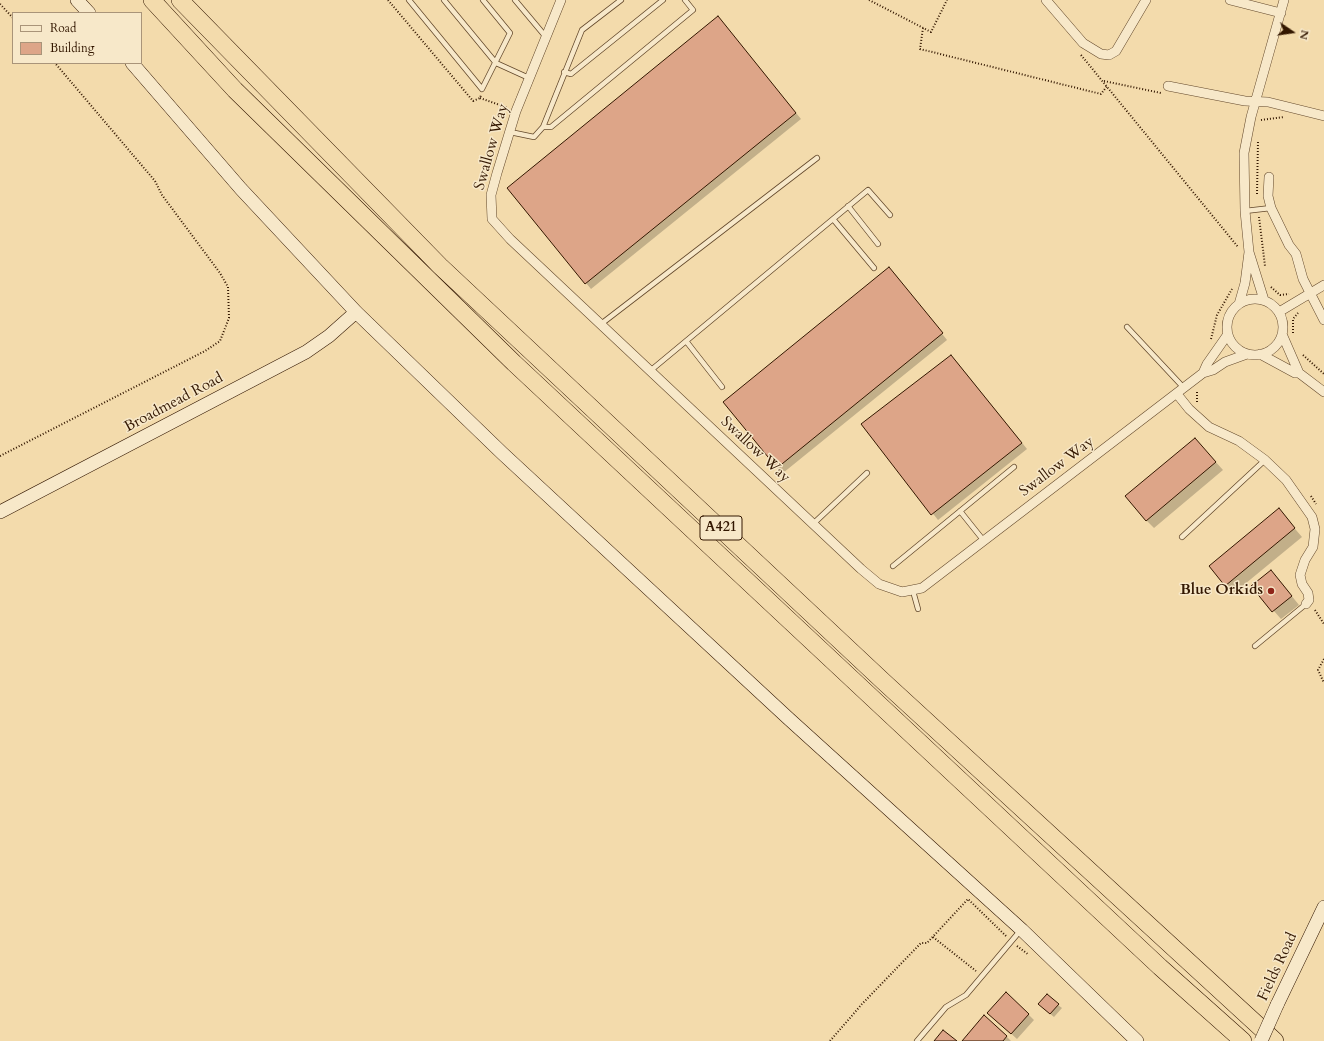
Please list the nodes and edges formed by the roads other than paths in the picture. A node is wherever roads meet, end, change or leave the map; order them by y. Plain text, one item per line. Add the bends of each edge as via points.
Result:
1 (77, 0) edge
2 (152, 0) edge
3 (180, 0) edge
4 (409, 0) edge
5 (444, 0) edge
6 (483, 0) edge
7 (515, 0) edge
8 (561, 0) edge
9 (621, 0) edge
10 (663, 0) edge
11 (685, 0) edge
12 (1046, 0) edge
13 (1146, 0) edge
14 (1230, 0) edge
15 (1284, 0) edge
16 (88, 12) edge
17 (1281, 13) junction
18 (546, 37) junction
19 (496, 63) junction
20 (133, 64) edge
21 (564, 72) junction
22 (529, 78) junction
23 (1168, 86) dead end
24 (1256, 102) junction
25 (1324, 116) edge
26 (543, 127) junction
27 (510, 132) junction
28 (817, 158) dead end
29 (1269, 177) dead end
30 (848, 206) junction
31 (1271, 208) junction
32 (1245, 211) junction
33 (890, 215) dead end
34 (833, 219) junction
35 (878, 244) dead end
36 (1249, 252) junction
37 (874, 268) dead end
38 (1324, 285) edge
39 (1310, 292) junction
40 (1264, 300) junction
41 (1238, 304) junction
42 (356, 312) junction
43 (1279, 312) junction
44 (1324, 320) edge
45 (601, 324) junction
46 (1127, 327) dead end
47 (1228, 334) junction
48 (1282, 334) junction
49 (686, 341) junction
50 (1247, 354) junction
51 (1260, 354) junction
52 (650, 371) junction
53 (1203, 373) junction
54 (1299, 373) junction
55 (722, 387) dead end
56 (1181, 391) junction
57 (1324, 392) edge
58 (1266, 460) junction
59 (1014, 467) dead end
60 (867, 473) dead end
61 (960, 511) junction
62 (0, 512) edge
63 (813, 524) junction
64 (1182, 537) dead end
65 (984, 541) junction
66 (893, 566) dead end
67 (913, 591) junction
68 (1312, 605) joint
69 (918, 609) dead end
70 (1255, 646) dead end
71 (1324, 907) edge
72 (1022, 930) junction
73 (917, 1041) edge
74 (1138, 1041) edge
75 (1243, 1041) edge
76 (1261, 1041) edge
77 (1276, 1041) edge

1 - 16 street
2 - 75 highway, A421 via 235,90 514,363 1154,962
3 - 77 highway, A421 via 440,266 890,687
4 - 19 lane via 482,88
5 - 19 lane
6 - 19 lane via 510,33
7 - 18 lane
8 - 18 street, Swallow Way
9 - 21 lane via 582,30
10 - 21 lane via 571,74
11 - 26 lane via 693,10 551,127
12 - 13 street via 1083,43 1101,54 1109,55 1116,51
14 - 17 street
15 - 17 street
17 - 24 street
18 - 22 street, Swallow Way
19 - 22 lane
20 - 42 street via 241,189
21 - 26 lane
22 - 27 street, Swallow Way
23 - 24 street
24 - 25 street via 1268,102
24 - 32 street via 1244,154
26 - 27 lane via 534,138
27 - 45 street, Swallow Way via 491,195 492,219
28 - 45 lane
29 - 31 street via 1268,196
30 - 33 lane via 868,190
30 - 34 lane
30 - 35 lane
31 - 32 lane
31 - 39 street via 1296,254 1303,279
32 - 36 street
34 - 37 lane
34 - 49 lane
36 - 40 street
36 - 41 street via 1245,282
38 - 39 street
39 - 43 street
39 - 44 street
40 - 41 street via 1246,300
40 - 43 street
41 - 47 street via 1228,317
42 - 62 street, Broadmead Road via 306,352
42 - 72 street via 502,453 789,719
43 - 48 street via 1282,319
45 - 52 street, Swallow Way
46 - 56 lane
47 - 50 street via 1231,342
47 - 53 street, Swallow Way
48 - 51 street via 1274,348
48 - 54 street
49 - 52 lane
49 - 55 lane
50 - 51 street
50 - 53 street, Swallow Way
51 - 54 street
52 - 63 street, Swallow Way
53 - 56 street, Swallow Way
54 - 57 street
56 - 58 street via 1188,409 1210,427 1239,441
56 - 65 street, Swallow Way
58 - 64 lane
58 - 68 street via 1286,480 1312,517 1315,529 1313,547 1300,575
59 - 61 lane
60 - 63 lane
61 - 65 lane
61 - 66 lane
63 - 67 street, Swallow Way via 879,584 902,592
65 - 67 street, Swallow Way via 922,588
67 - 69 lane
68 - 70 lane
71 - 76 street, Fields Road, bridge
72 - 73 lane via 966,995 946,1007
72 - 74 street

